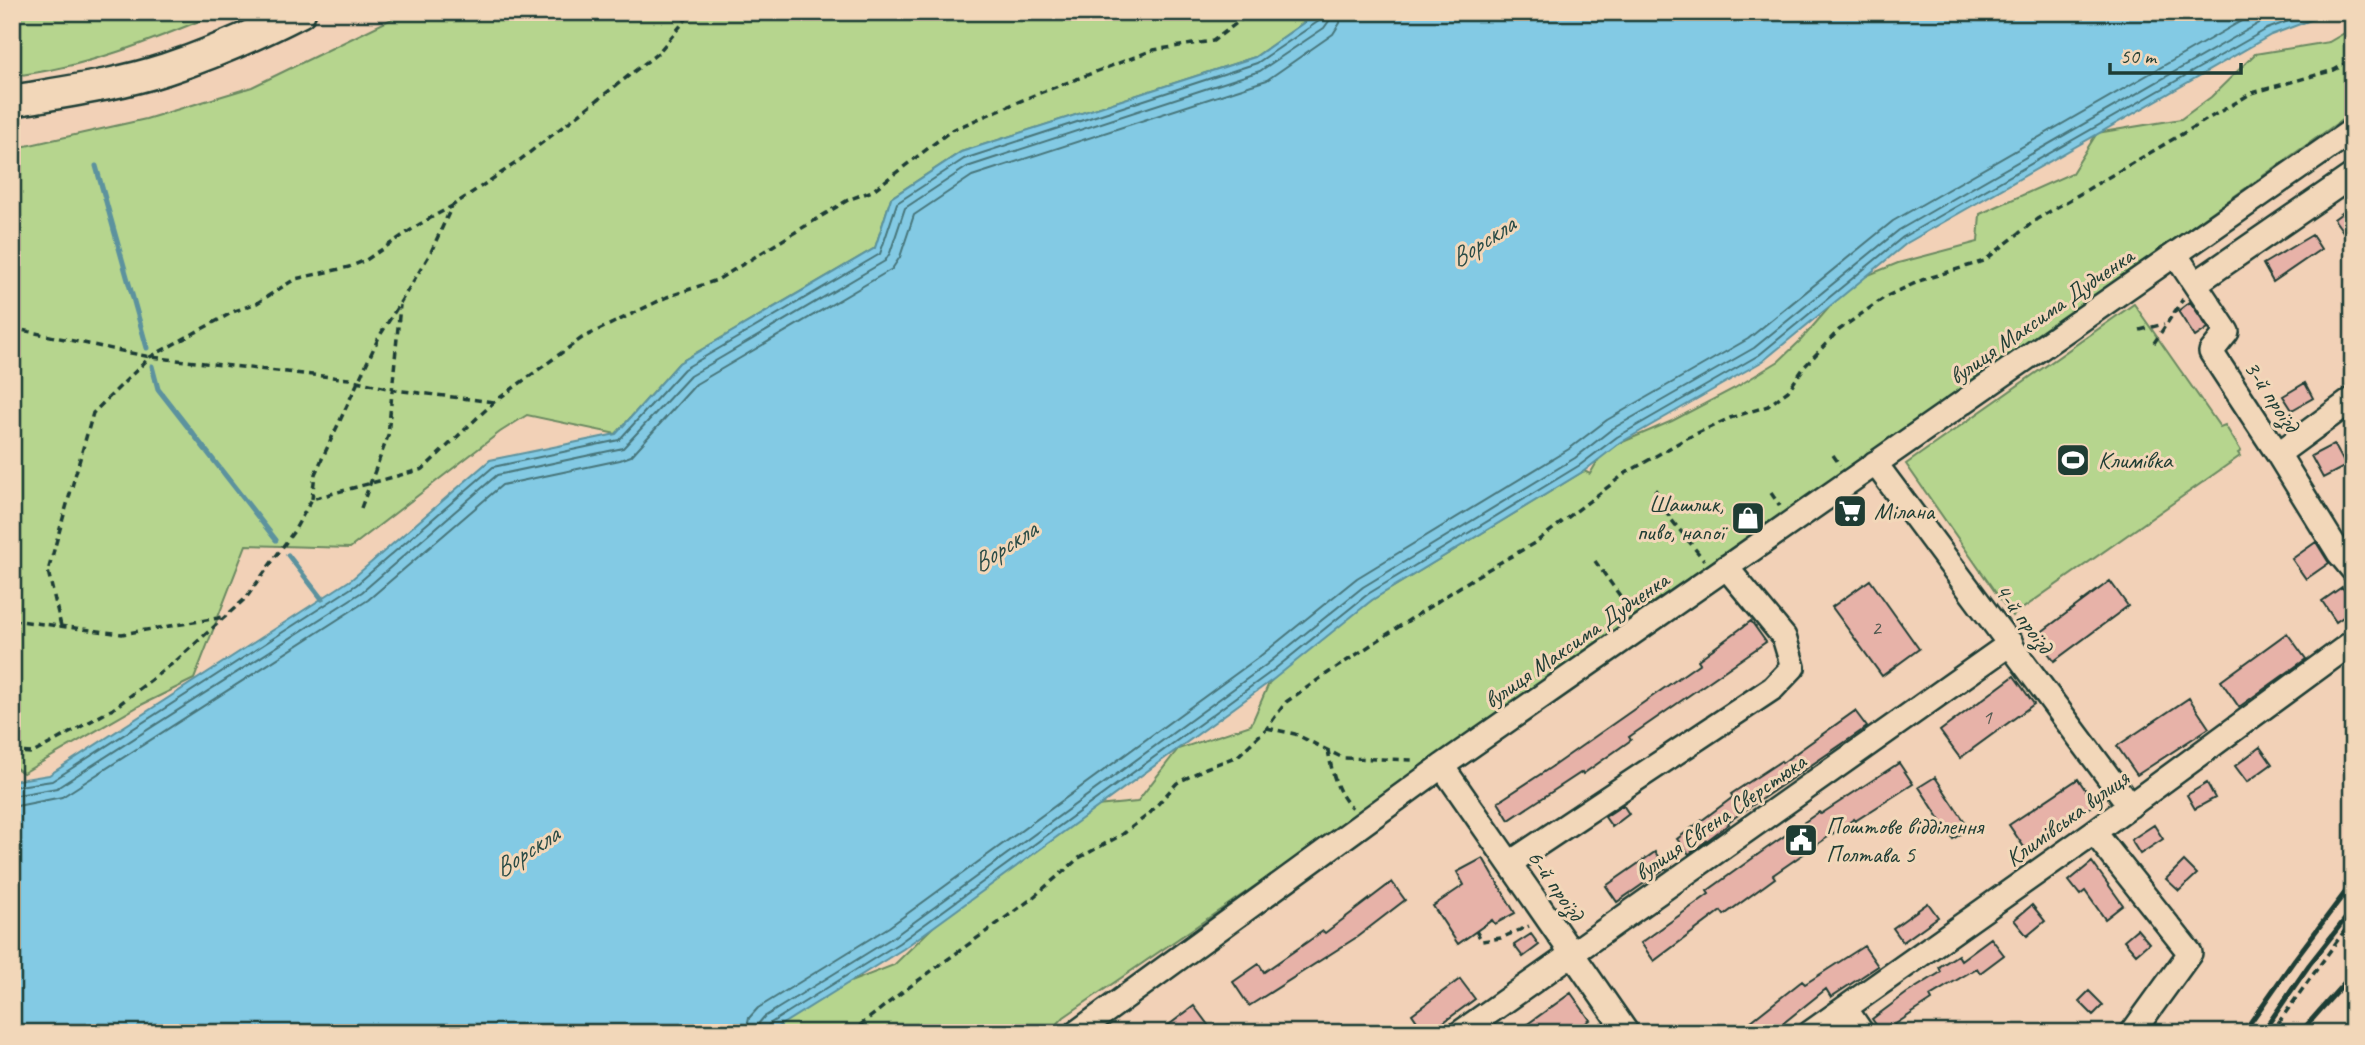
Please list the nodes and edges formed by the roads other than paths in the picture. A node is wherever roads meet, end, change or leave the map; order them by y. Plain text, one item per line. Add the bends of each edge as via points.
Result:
1 (300, 12) edge
2 (12, 101) edge
3 (2353, 130) edge
4 (2353, 175) edge
5 (2175, 254) junction
6 (2195, 284) junction
7 (2353, 399) edge
8 (2278, 454) junction
9 (1874, 463) junction
10 (1718, 567) junction
11 (2353, 570) edge
12 (2353, 642) edge
13 (2011, 643) junction
14 (1442, 766) junction
15 (2130, 806) junction
16 (2094, 832) junction
17 (1511, 865) junction
18 (1571, 954) junction
19 (1845, 1008) junction
20 (1076, 1033) edge
21 (1460, 1033) edge
22 (1628, 1033) edge
23 (1810, 1033) edge
24 (1862, 1033) edge
25 (2132, 1033) edge

1 - 2 main road via 250,37 164,69
3 - 5 street, вулиця Максима Дудченка
4 - 6 street
5 - 6 street, 3-й проїзд
5 - 9 street, вулиця Максима Дудченка
6 - 8 street, 3-й проїзд via 2227,332 2211,352
7 - 8 street
8 - 11 street, 3-й проїзд
9 - 10 street, вулиця Максима Дудченка
9 - 13 street, 4-й проїзд
10 - 14 street, вулиця Максима Дудченка
10 - 17 street via 1784,637 1793,667 1773,688
12 - 15 street, Климівська вулиця
13 - 15 street, 4-й проїзд
13 - 18 street, вулиця Євгена Сверстюка
14 - 17 street, 6-й проїзд
14 - 20 street, вулиця Максима Дудченка
15 - 16 street, Климівська вулиця
16 - 19 street, Климівська вулиця
16 - 25 street via 2190,953
17 - 18 street, 6-й проїзд
18 - 21 street, вулиця Євгена Сверстюка
18 - 22 street, 6-й проїзд
19 - 23 street, Климівська вулиця
19 - 24 street

